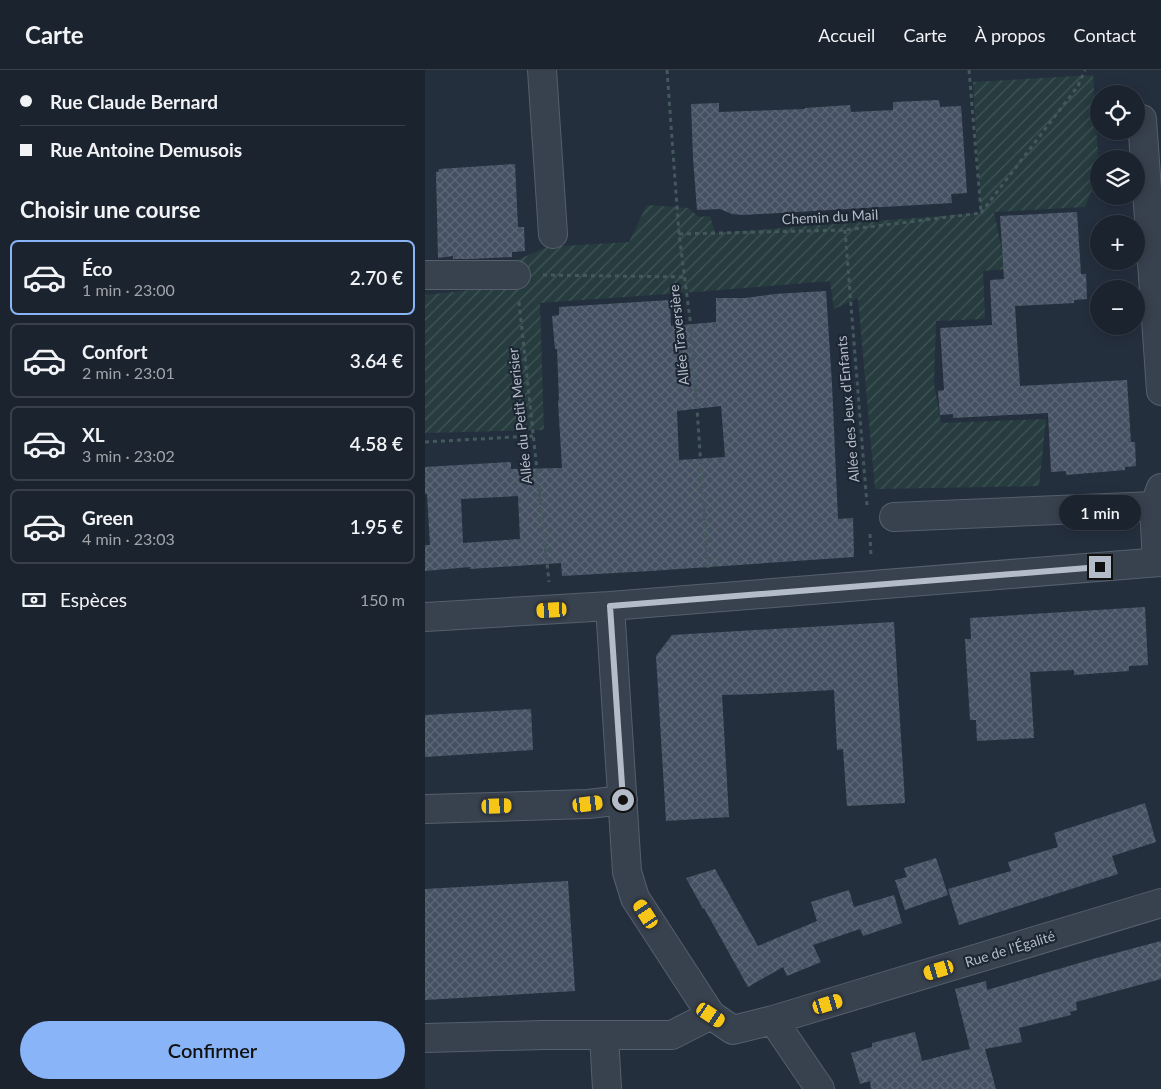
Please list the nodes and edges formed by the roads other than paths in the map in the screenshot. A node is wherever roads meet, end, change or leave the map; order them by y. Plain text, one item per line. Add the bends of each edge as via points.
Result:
1 (542, 70) edge
2 (1143, 140) edge
3 (553, 234) dead end
4 (515, 274) road end
5 (425, 275) edge
6 (1161, 391) edge
7 (1157, 497) edge
8 (894, 517) dead end
9 (1159, 562) edge
10 (610, 606) junction
11 (425, 617) edge
12 (623, 800) junction
13 (425, 809) edge
14 (1161, 903) edge
15 (711, 1015) junction
16 (773, 1020) junction
17 (604, 1035) junction
18 (425, 1038) edge
19 (810, 1085) edge
20 (607, 1089) edge

1 - 3 street
2 - 6 street
4 - 5 street
7 - 8 street
7 - 9 street
9 - 10 street
10 - 11 street
10 - 12 street
12 - 13 street
12 - 15 street via 627,872 635,898
14 - 16 street, Rue de l'Égalité
15 - 16 street, Rue de l'Égalité via 733,1030
15 - 17 street via 672,1035
16 - 19 street
17 - 18 street
17 - 20 street

